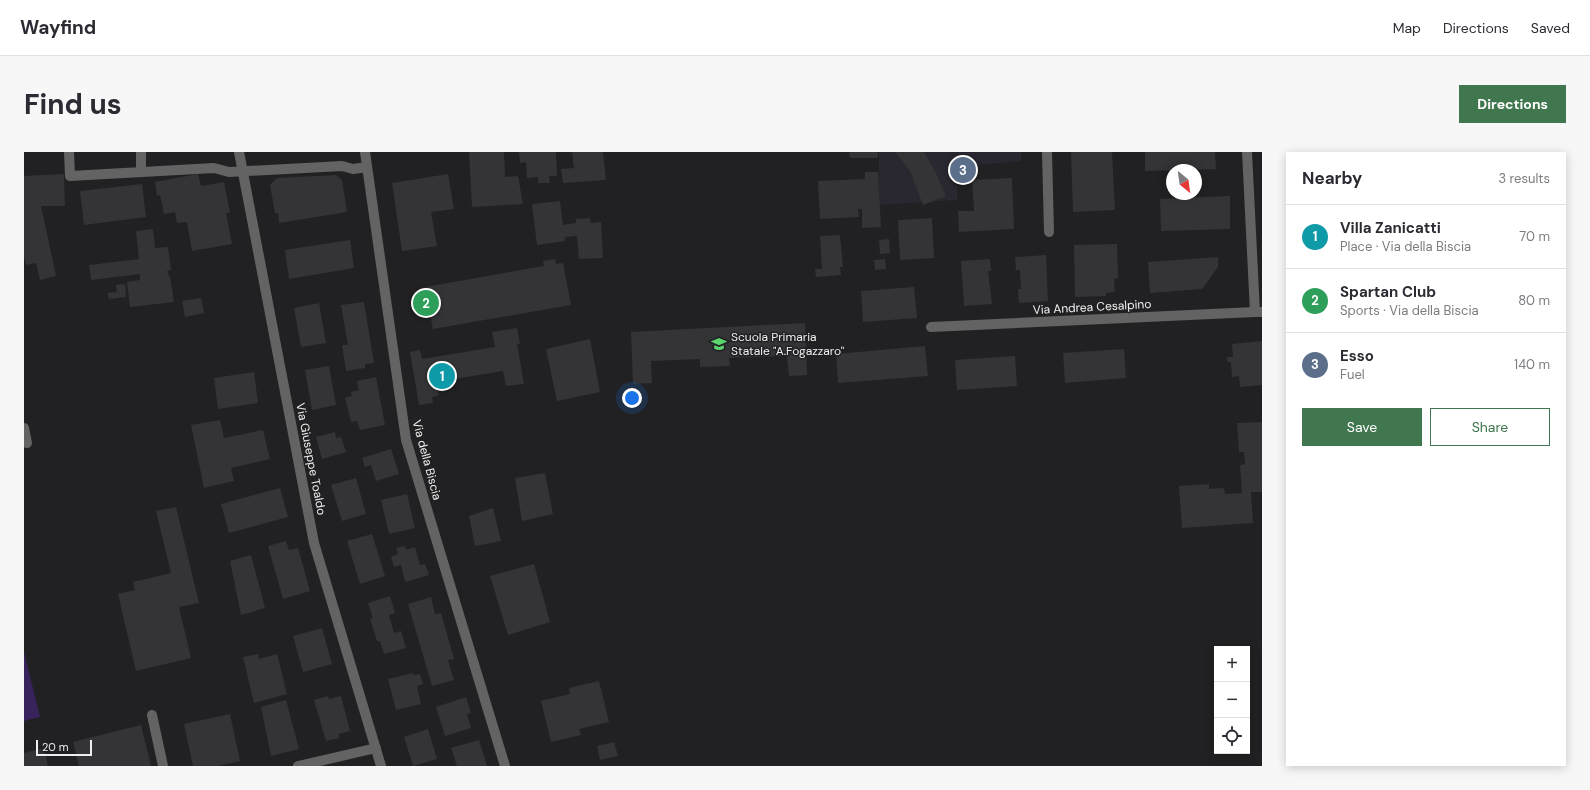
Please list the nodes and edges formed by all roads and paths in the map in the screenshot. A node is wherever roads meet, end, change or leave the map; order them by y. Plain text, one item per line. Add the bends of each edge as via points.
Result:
1 (69, 152) edge
2 (141, 152) edge
3 (239, 152) edge
4 (365, 152) edge
5 (1047, 152) edge
6 (1247, 152) edge
7 (367, 167) junction
8 (141, 171) junction
9 (242, 172) junction
10 (1049, 232) dead end
11 (1258, 312) edge
12 (931, 327) dead end
13 (24, 428) edge
14 (27, 443) dead end
15 (152, 715) dead end
16 (376, 748) junction
17 (163, 766) edge
18 (298, 766) edge
19 (381, 766) edge
20 (505, 766) edge

1 - 8 street via 70,176
2 - 8 street
3 - 9 street, Via Giuseppe Toaldo
4 - 7 street, Via della Biscia
5 - 10 street
6 - 11 street, Via Andrea Cesalpino
7 - 9 street
7 - 20 street, Via della Biscia via 406,440
8 - 9 street via 214,168
9 - 16 street, Via Giuseppe Toaldo via 314,543
11 - 12 street, Via Andrea Cesalpino
13 - 14 street
15 - 17 street
16 - 18 street
16 - 19 street, Via Giuseppe Toaldo

